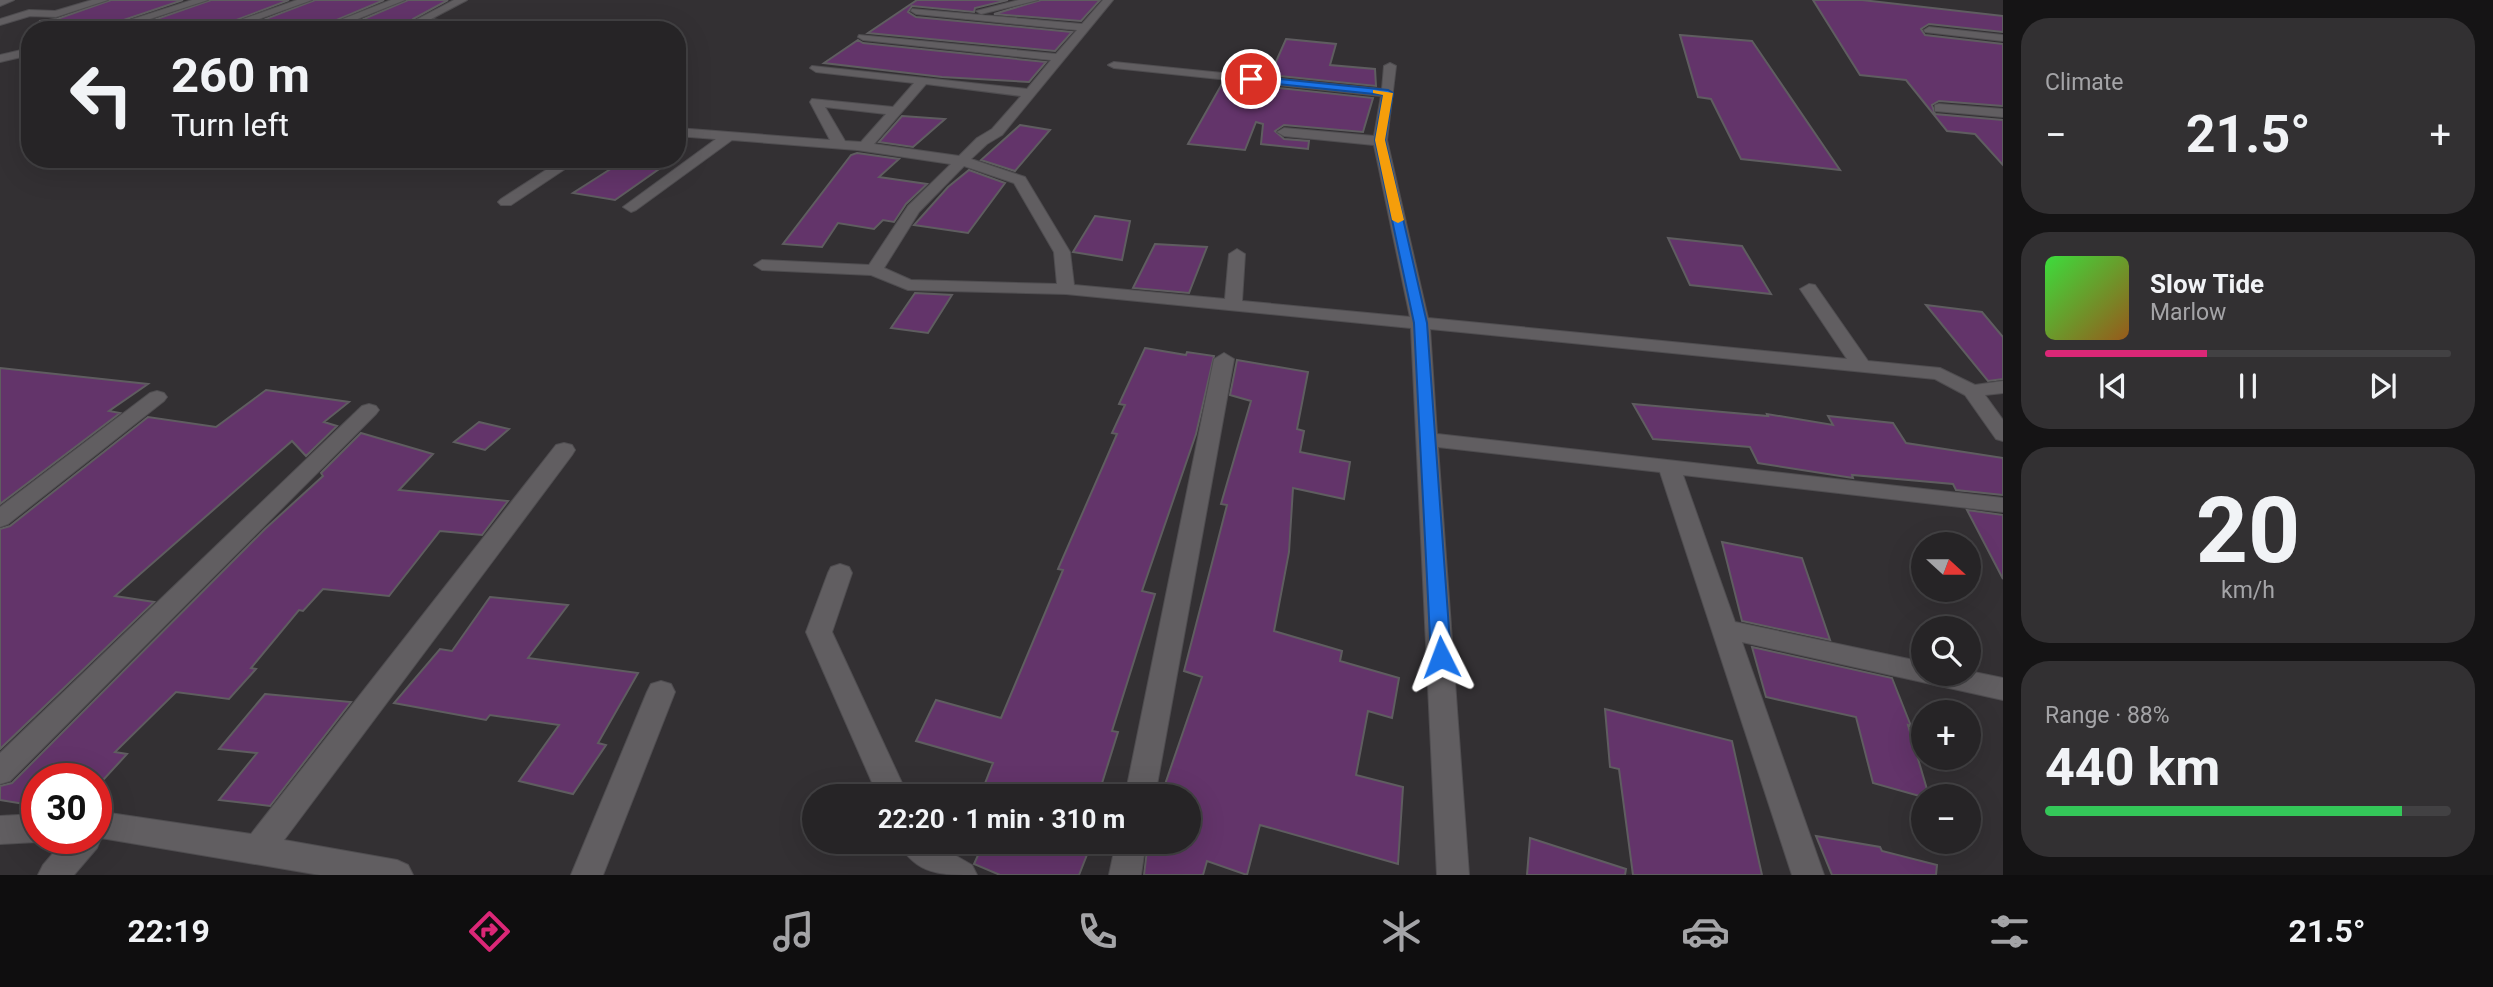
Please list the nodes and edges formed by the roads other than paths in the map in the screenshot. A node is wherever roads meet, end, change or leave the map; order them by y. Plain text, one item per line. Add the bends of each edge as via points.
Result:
1 (9, 0) edge
2 (103, 0) edge
3 (203, 0) edge
4 (307, 0) edge
5 (400, 0) edge
6 (432, 0) edge
7 (1033, 0) edge
8 (1107, 0) edge
9 (458, 2) edge
10 (0, 3) edge
11 (916, 11) dead end
12 (0, 15) edge
13 (961, 15) junction
14 (15, 18) junction
15 (134, 21) edge
16 (244, 21) edge
17 (344, 21) edge
18 (419, 21) edge
19 (0, 22) edge
20 (1085, 28) junction
21 (1929, 30) dead end
22 (863, 37) dead end
23 (2003, 38) edge
24 (21, 53) edge
25 (1060, 58) junction
26 (0, 59) edge
27 (1114, 65) dead end
28 (1390, 66) dead end
29 (816, 68) dead end
30 (923, 80) junction
31 (1029, 93) junction
32 (1388, 93) junction
33 (1939, 108) dead end
34 (896, 111) junction
35 (2003, 113) edge
36 (1284, 132) dead end
37 (686, 133) edge
38 (729, 136) junction
39 (1381, 141) junction
40 (840, 145) junction
41 (864, 147) junction
42 (686, 160) edge
43 (695, 161) junction
44 (962, 161) junction
45 (686, 167) edge
46 (559, 168) edge
47 (685, 168) edge
48 (506, 202) dead end
49 (631, 207) dead end
50 (1237, 254) dead end
51 (762, 265) dead end
52 (874, 271) junction
53 (1066, 289) junction
54 (1809, 289) dead end
55 (1233, 305) junction
56 (1420, 323) junction
57 (1224, 359) dead end
58 (1862, 366) junction
59 (2003, 387) edge
60 (1972, 391) junction
61 (157, 397) dead end
62 (369, 410) dead end
63 (2003, 435) edge
64 (1428, 439) junction
65 (564, 450) dead end
66 (1669, 467) junction
67 (2003, 505) edge
68 (0, 519) edge
69 (840, 573) dead end
70 (1724, 629) junction
71 (1911, 669) edge
72 (1981, 685) edge
73 (2003, 690) edge
74 (661, 692) dead end
75 (0, 772) edge
76 (888, 784) edge
77 (1142, 784) edge
78 (21, 829) edge
79 (0, 830) edge
80 (112, 830) edge
81 (258, 849) junction
82 (72, 854) edge
83 (925, 854) edge
84 (1129, 854) edge
85 (54, 875) edge
86 (397, 875) edge
87 (587, 875) edge
88 (961, 875) edge
89 (1125, 875) edge
90 (1453, 875) edge
91 (1808, 875) edge

1 - 10 street
2 - 14 street via 56,14 29,13
3 - 15 street
4 - 16 street
5 - 17 street
6 - 9 street
7 - 13 street
8 - 20 street
9 - 18 street
11 - 13 street
12 - 14 street
13 - 20 street
14 - 19 street
20 - 25 street
21 - 23 street
22 - 25 street
24 - 26 street
25 - 31 street
27 - 32 street
28 - 32 street
29 - 30 street
30 - 31 street
30 - 34 street
31 - 44 street via 997,132
32 - 39 street
33 - 35 street
34 - 40 street via 816,102
34 - 41 street
36 - 39 street
37 - 38 street
38 - 40 street
38 - 43 street
39 - 56 street
40 - 41 street
41 - 44 street
42 - 43 street
43 - 45 street
44 - 52 street via 912,209
44 - 53 street via 1020,180 1062,252
46 - 48 street
47 - 49 street
50 - 55 street
51 - 52 street
52 - 53 street via 908,285
53 - 55 street
54 - 58 street
55 - 56 street
56 - 58 street
56 - 64 street
57 - 77 street
58 - 60 street via 1940,374
59 - 60 street
60 - 63 street
61 - 68 street
62 - 75 street
64 - 66 street
64 - 90 street
65 - 81 street
66 - 67 street
66 - 70 street
69 - 76 street via 819,632
70 - 71 street
70 - 91 street
72 - 73 street
74 - 87 street
78 - 79 street
80 - 81 street
81 - 86 street
82 - 85 street
83 - 88 street
84 - 89 street

